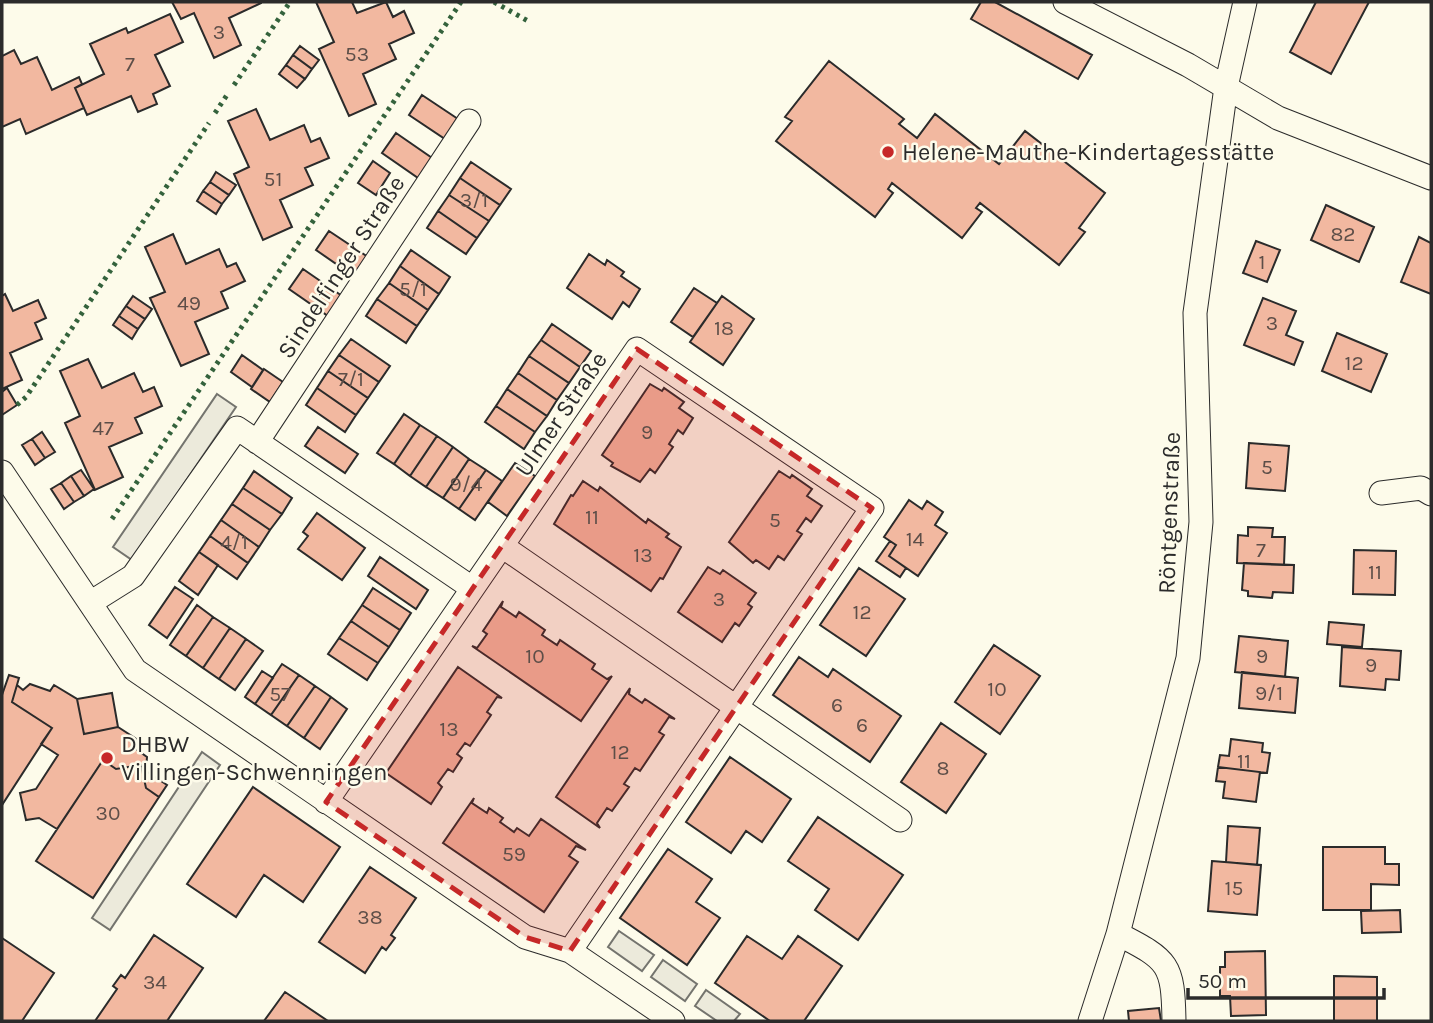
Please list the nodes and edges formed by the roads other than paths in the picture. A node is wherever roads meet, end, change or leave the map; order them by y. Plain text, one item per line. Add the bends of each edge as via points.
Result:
1 (1245, 2) edge
2 (1074, 4) edge
3 (1226, 87) junction
4 (469, 121) dead end
5 (1431, 178) edge
6 (257, 442) junction
7 (2, 472) edge
8 (1381, 493) dead end
9 (1431, 494) edge
10 (502, 546) junction
11 (472, 588) junction
12 (90, 603) junction
13 (736, 707) junction
14 (326, 802) junction
15 (900, 820) dead end
16 (1118, 934) junction
17 (570, 951) junction
18 (673, 1021) edge
19 (1090, 1021) edge
20 (1174, 1021) edge

1 - 3 street, Röntgenstraße
2 - 3 street
3 - 5 street via 1278,118
3 - 16 street, Röntgenstraße via 1195,313 1201,522 1188,658
4 - 6 street, Sindelfinger Straße
6 - 11 street
6 - 12 street via 237,428 133,576
7 - 12 street
8 - 9 street via 1421,488
10 - 11 street, Ulmer Straße
10 - 13 street
10 - 13 street, Ulmer Straße via 637,349 872,508
11 - 14 street, Ulmer Straße
12 - 14 street via 135,670
13 - 15 street
13 - 17 street, Ulmer Straße
14 - 17 street via 526,937
16 - 19 street, Röntgenstraße
16 - 20 street via 1161,958 1173,980
17 - 18 street

